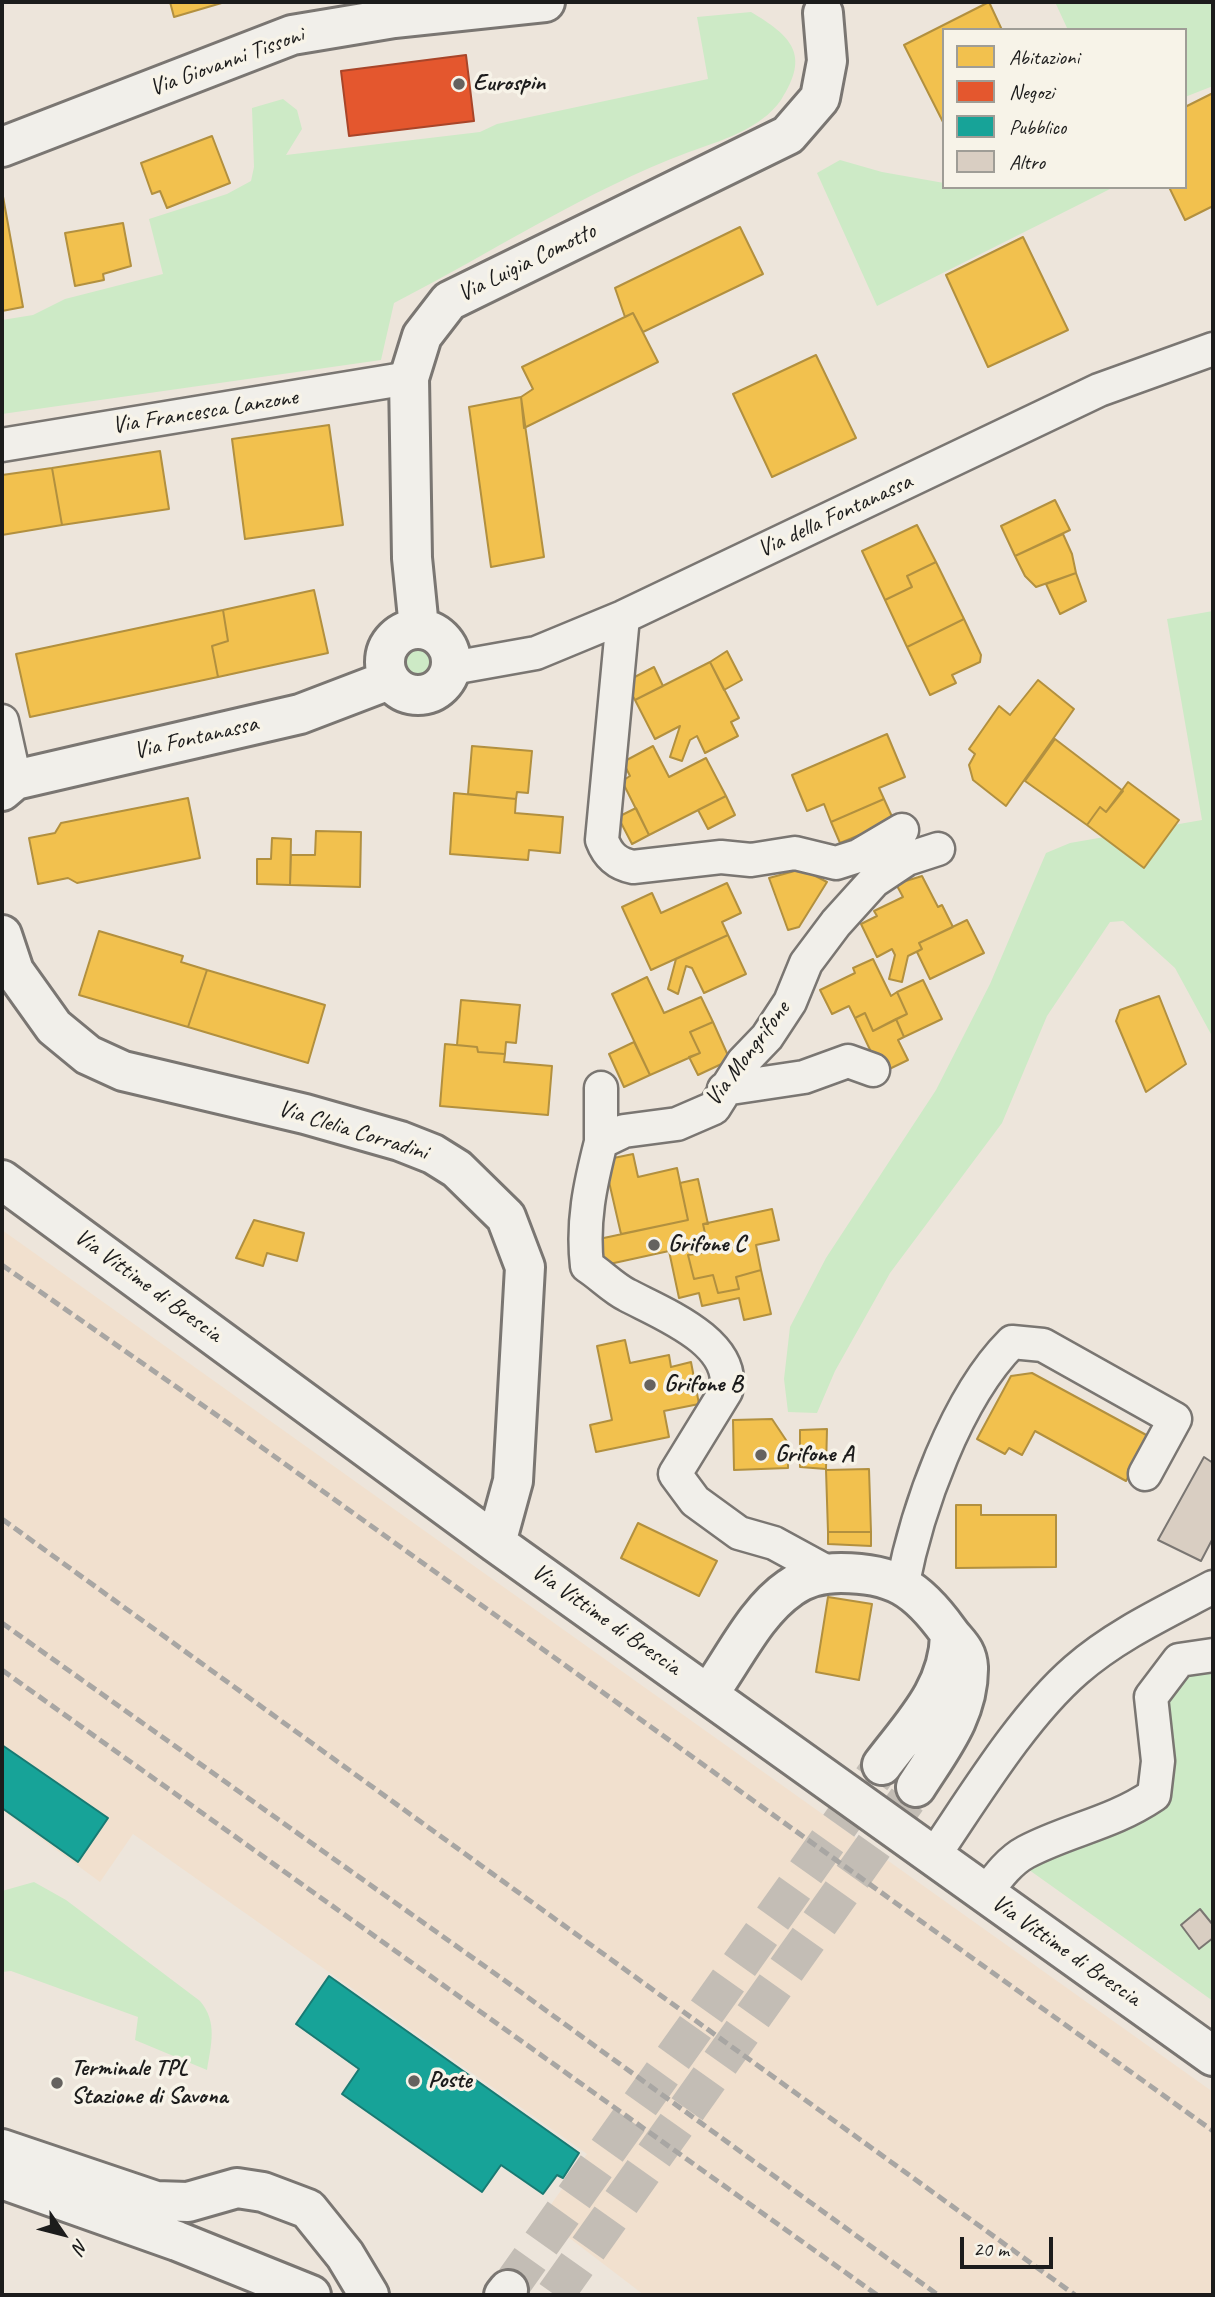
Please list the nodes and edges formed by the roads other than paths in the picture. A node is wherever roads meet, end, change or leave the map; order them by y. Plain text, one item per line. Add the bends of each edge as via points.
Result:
1 (545, 2) edge
2 (818, 6) edge
3 (393, 10) edge
4 (2, 147) edge
5 (1213, 349) edge
6 (409, 378) junction
7 (2, 445) edge
8 (623, 617) junction
9 (419, 628) junction
10 (452, 667) junction
11 (389, 680) junction
12 (2, 721) edge
13 (8, 786) edge
14 (902, 830) dead end
15 (938, 849) dead end
16 (2, 935) edge
17 (873, 1070) dead end
18 (601, 1088) dead end
19 (724, 1089) junction
20 (601, 1143) junction
21 (2, 1180) edge
22 (1145, 1474) dead end
23 (496, 1543) junction
24 (829, 1573) junction
25 (902, 1587) junction
26 (1213, 1587) edge
27 (950, 1635) junction
28 (1213, 1655) edge
29 (709, 1693) junction
30 (882, 1765) tunnel mouth
31 (916, 1787) tunnel mouth
32 (933, 1857) junction
33 (985, 1894) junction
34 (1213, 2056) edge
35 (2, 2148) edge
36 (2, 2179) edge
37 (311, 2295) edge
38 (369, 2295) edge

1 - 3 street, Via Giovanni Tissoni
2 - 6 street, Via Luigia Comotto via 827,61 820,98 788,135 449,301 422,336
3 - 4 street, Via Giovanni Tissoni via 292,34
5 - 8 street, Via della Fontanassa via 1099,390
6 - 7 street, Via Francesca Lanzone
6 - 9 street, Via Luigia Comotto via 412,558
8 - 10 street, Via della Fontanassa via 536,653
8 - 14 street via 602,840 621,865 722,857 751,860 795,853 836,863 858,856
9 - 10 street via 438,634 450,649
9 - 11 street via 402,632 389,645 384,663
10 - 11 street via 443,686 426,696 406,695
11 - 13 street, Via Fontanassa via 300,714
12 - 13 street
15 - 19 street, Via Mongrifone via 907,859 874,881 806,962 790,1002
16 - 23 street, Via Clelia Corradini via 14,971 54,1027 89,1055 123,1071 400,1141 457,1169 506,1217 525,1267 513,1481
17 - 19 street via 848,1061 804,1077
18 - 20 street
19 - 20 street, Via Mongrifone via 714,1108 677,1124 624,1131
20 - 24 street via 583,1234 587,1266 624,1294 694,1330 729,1377 726,1391 675,1474 695,1501 739,1533 774,1543
21 - 23 street, Via Vittime di Brescia
22 - 25 street via 1175,1419 1043,1345 1012,1342 995,1359 963,1410 928,1489 910,1543
23 - 29 street, Via Vittime di Brescia
24 - 25 street via 872,1573
24 - 29 street via 790,1587 766,1609
25 - 27 street via 920,1598
26 - 32 street via 1108,1644 1074,1671 1043,1704
27 - 30 street via 944,1676 933,1699
27 - 31 street via 963,1646 968,1664 962,1714
28 - 33 street via 1179,1660 1151,1697 1158,1761 1154,1795 1126,1814 1025,1852
29 - 32 street, Via Vittime di Brescia
32 - 33 street, Via Vittime di Brescia
33 - 34 street, Via Vittime di Brescia
35 - 38 street via 156,2202 188,2202 237,2188 263,2192 308,2209 345,2255
36 - 37 street

